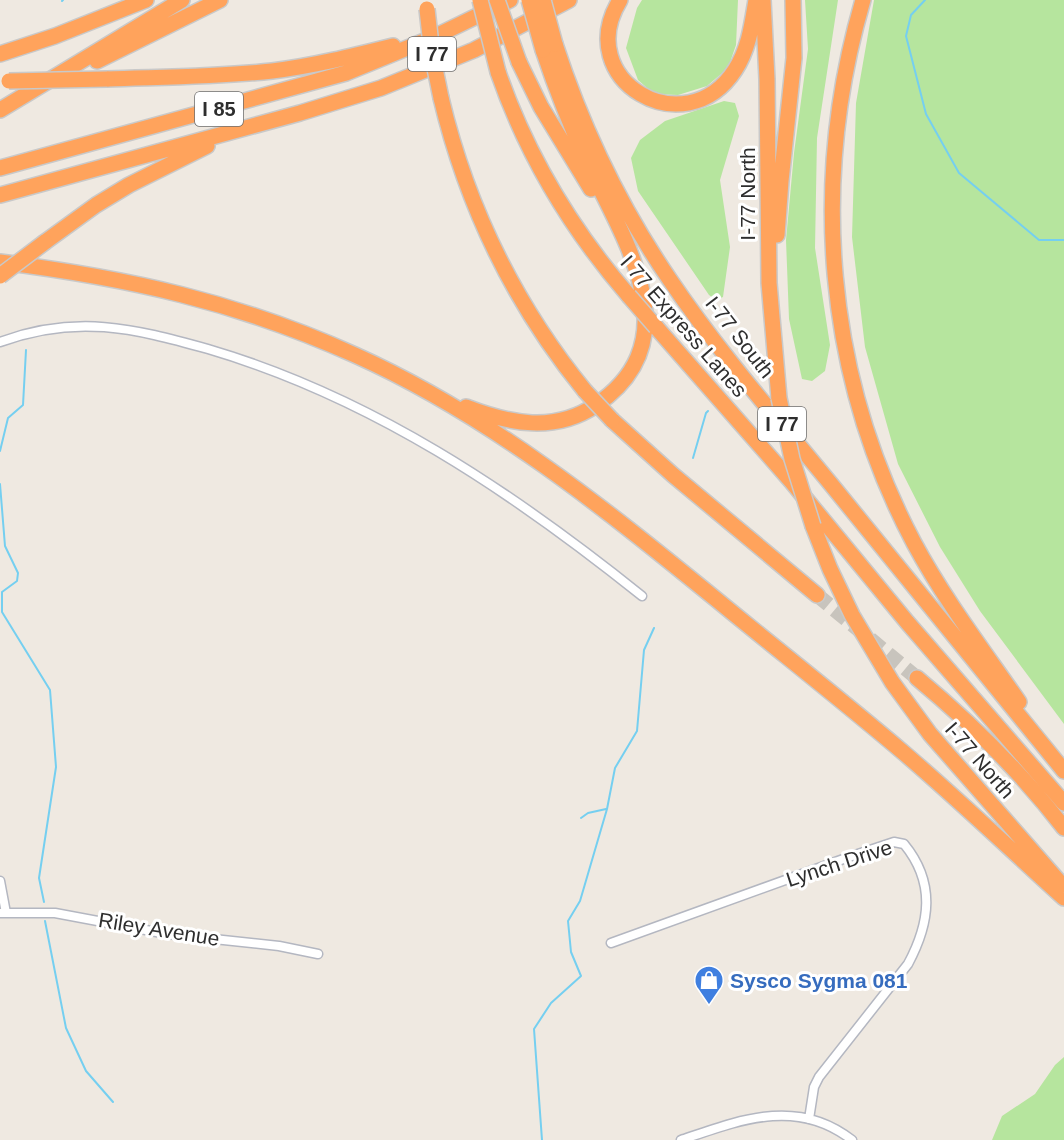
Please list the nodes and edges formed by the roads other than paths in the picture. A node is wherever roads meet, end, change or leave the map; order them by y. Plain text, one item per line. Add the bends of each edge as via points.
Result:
1 (146, 0) edge
2 (182, 0) edge
3 (220, 0) edge
4 (480, 0) edge
5 (497, 0) edge
6 (510, 0) edge
7 (529, 0) edge
8 (543, 0) edge
9 (569, 0) edge
10 (620, 0) edge
11 (756, 0) edge
12 (763, 0) edge
13 (793, 0) edge
14 (863, 0) edge
15 (427, 4) edge
16 (434, 37) junction
17 (549, 47) junction
18 (0, 54) edge
19 (4, 81) edge
20 (42, 86) junction
21 (0, 110) edge
22 (239, 130) junction
23 (0, 168) edge
24 (0, 195) edge
25 (630, 250) junction
26 (0, 262) edge
27 (0, 267) edge
28 (43, 268) junction
29 (0, 276) edge
30 (0, 342) edge
31 (778, 392) junction
32 (438, 397) junction
33 (817, 595) tunnel mouth
34 (642, 596) dead end
35 (917, 678) tunnel mouth
36 (1064, 766) edge
37 (1064, 771) edge
38 (1064, 803) edge
39 (1064, 828) edge
40 (0, 881) edge
41 (1064, 888) edge
42 (1064, 898) edge
43 (3, 913) edge
44 (611, 943) dead end
45 (318, 954) dead end
46 (809, 1119) junction
47 (681, 1140) edge
48 (852, 1140) edge

1 - 18 highway
2 - 20 highway
3 - 20 highway
4 - 38 highway, I 77 Express Lanes / I 77, bridge via 498,72 523,134 553,193 591,249
5 - 25 highway, bridge via 519,62 557,135
6 - 16 highway, I 85
7 - 17 highway, bridge
8 - 17 highway, I-77 South / I 77, bridge
9 - 22 highway, I 85 via 493,41 411,77
10 - 11 highway via 608,32 614,66 635,92 673,105 704,98 729,78 745,50
12 - 31 highway, I-77 North / I 77 via 769,283
13 - 31 highway via 794,58 778,223 783,367
14 - 36 highway via 842,90 831,192 836,291 853,387 875,455 914,544 954,609
15 - 33 highway, I 77, bridge via 441,98 464,180 498,259 555,354 612,420
16 - 19 highway, bridge via 273,71
16 - 23 highway, I 85 via 318,81
17 - 25 highway via 572,130
17 - 37 highway, I-77 South / I 77 via 603,164 675,288
20 - 21 highway
22 - 24 highway, I 85
22 - 29 highway, bridge via 96,205
25 - 32 highway via 642,287 643,333 627,374 600,402 565,420 528,424 490,416
26 - 28 highway
27 - 28 highway
28 - 32 highway via 132,282 247,313 340,348
30 - 34 street via 54,327 104,326 189,344 277,373 370,413 462,465 551,525
31 - 41 highway, I-77 North / I 77, bridge via 792,459 813,526 873,653 930,734
32 - 42 highway via 558,475 628,528 903,752
35 - 39 highway via 978,731
40 - 43 street
43 - 45 street, Riley Avenue via 55,913 167,934
44 - 46 street, Lynch Drive via 849,856 894,842 904,844 915,857 923,878 925,923 919,944 908,964 819,1077
46 - 47 street via 755,1117
46 - 48 street

